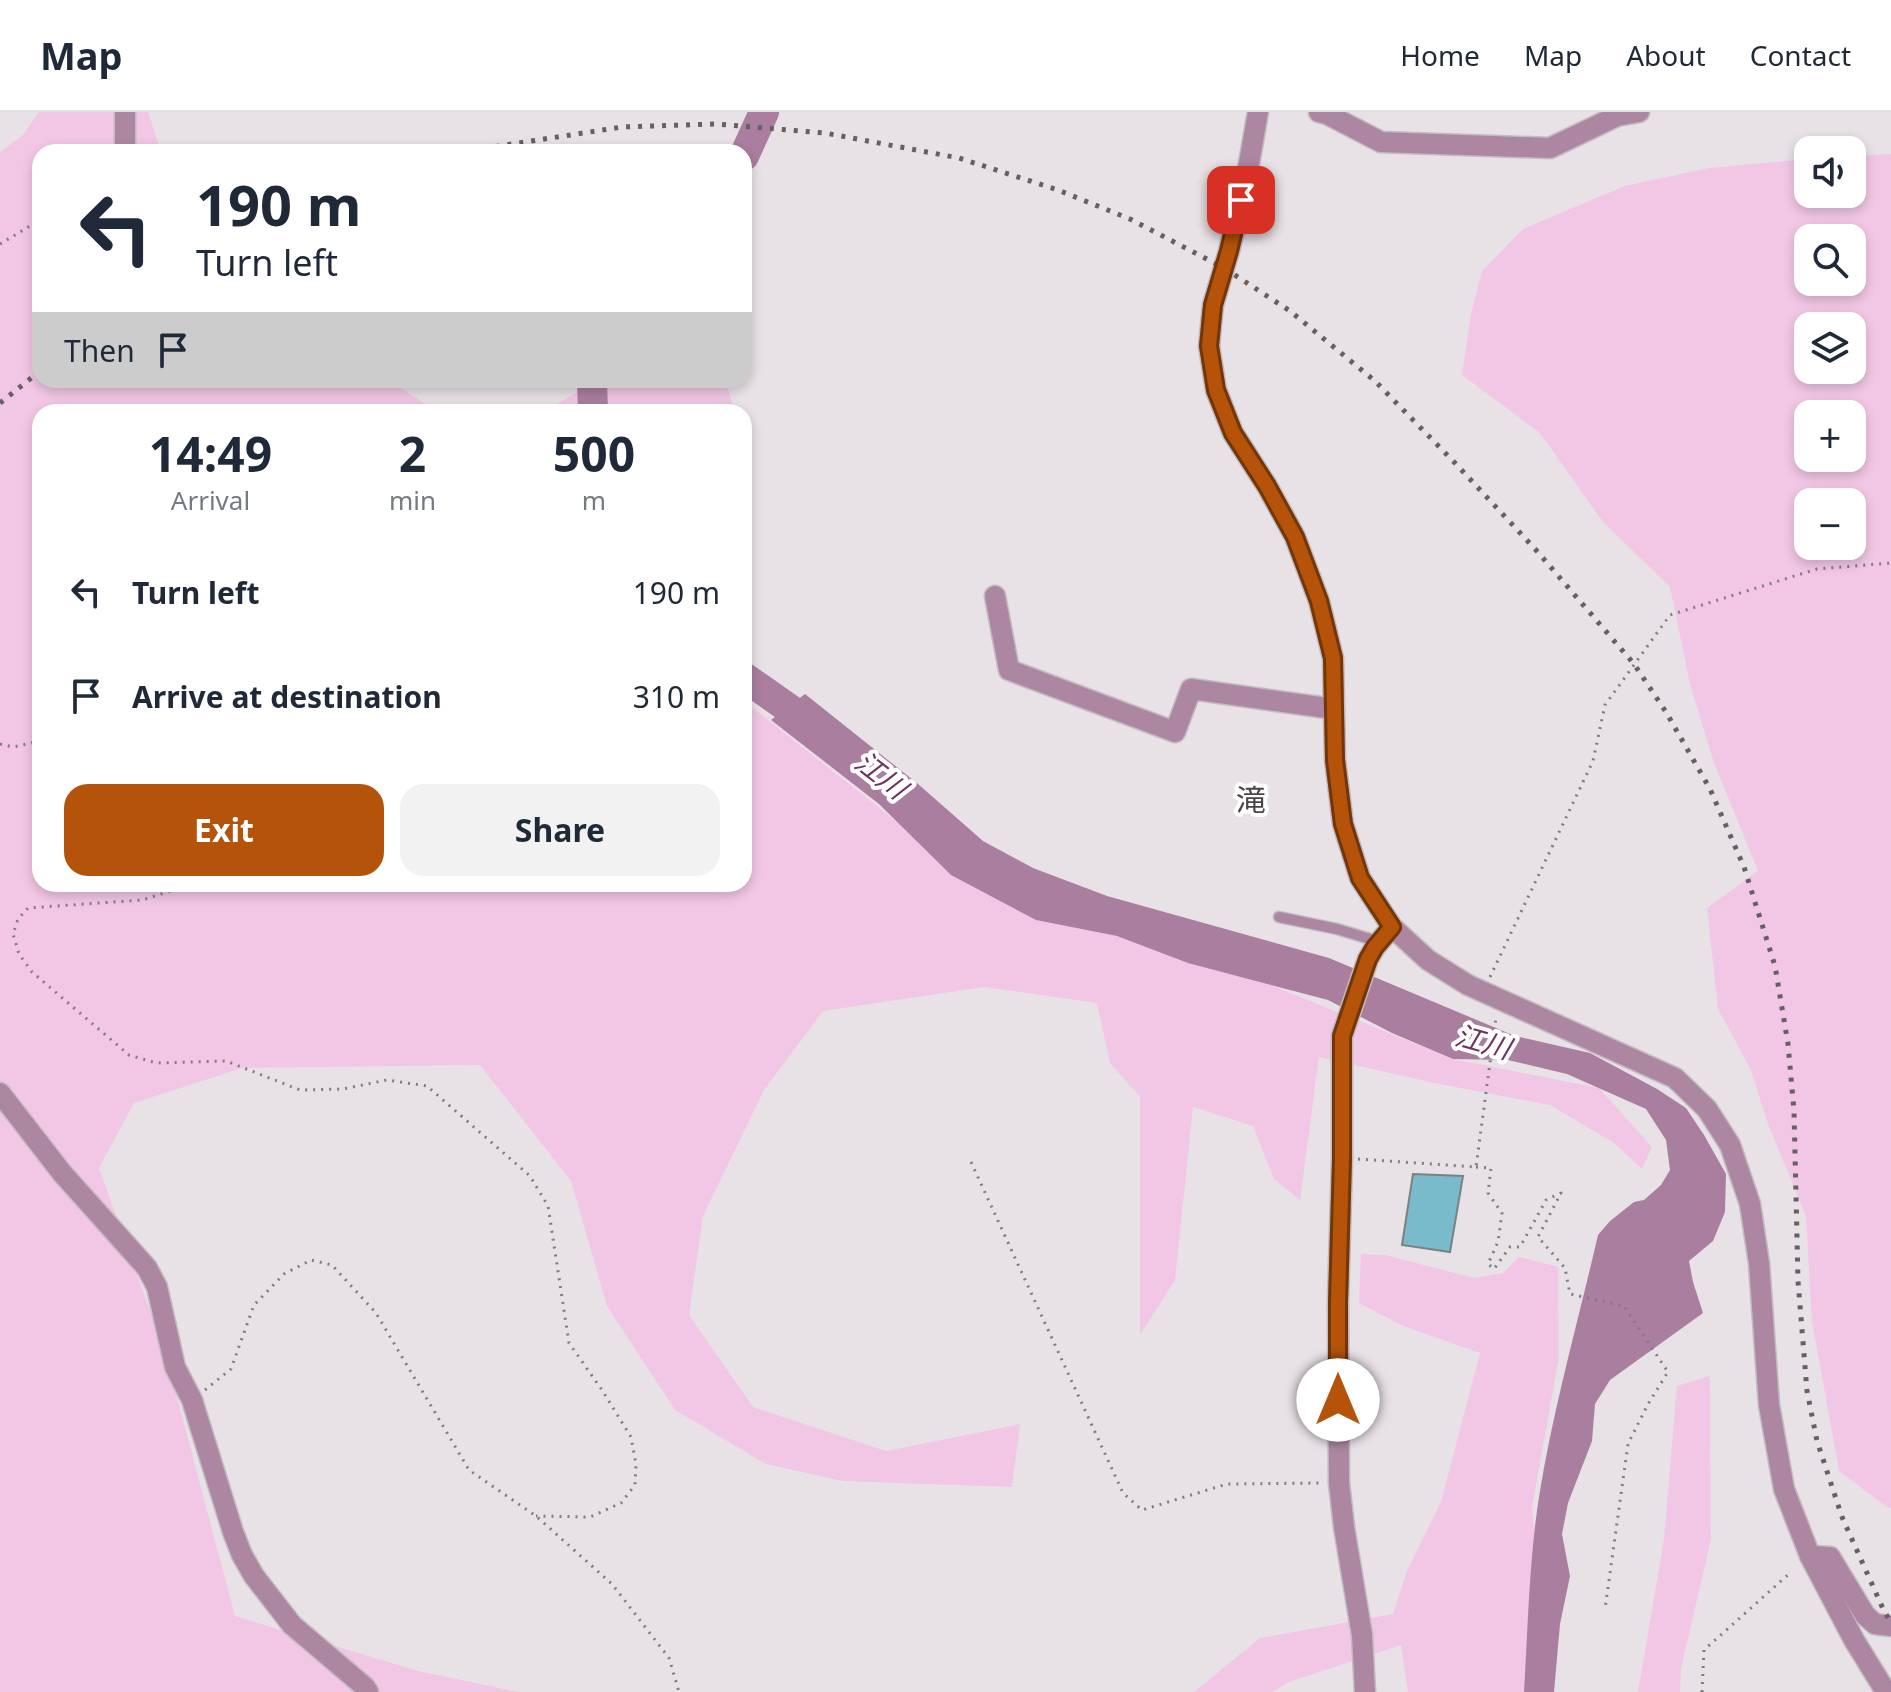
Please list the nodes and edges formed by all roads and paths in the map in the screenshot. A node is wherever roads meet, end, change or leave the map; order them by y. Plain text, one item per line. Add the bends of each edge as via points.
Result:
1 (125, 112) edge
2 (1258, 112) edge
3 (1319, 112) edge
4 (1639, 112) edge
5 (125, 144) dead end
6 (32, 225) edge
7 (0, 244) edge
8 (1891, 563) edge
9 (995, 596) dead end
10 (1334, 709) junction
11 (32, 743) edge
12 (0, 744) edge
13 (168, 892) edge
14 (1279, 917) dead end
15 (1380, 943) junction
16 (1482, 991) junction
17 (1497, 1013) dead end
18 (0, 1093) edge
19 (1342, 1159) junction
20 (971, 1162) dead end
21 (1476, 1167) junction
22 (192, 1400) junction
23 (1339, 1483) junction
24 (536, 1516) junction
25 (1810, 1556) junction
26 (1790, 1573) dead end
27 (1605, 1609) dead end
28 (1891, 1626) edge
29 (368, 1692) edge
30 (679, 1692) edge
31 (1365, 1692) edge
32 (1702, 1692) edge
33 (1886, 1692) edge

1 - 5 street
2 - 10 street via 1237,221 1213,305 1209,346 1216,390 1233,433 1295,537 1319,601 1333,658
3 - 4 street via 1381,142 1550,148 1617,116
6 - 7 path
8 - 16 path via 1817,569 1670,615 1605,705 1593,761
9 - 10 street via 1009,670 1175,732 1191,689
10 - 15 street via 1343,824
11 - 12 path
13 - 24 path via 142,900 28,908 13,934 19,954 32,972 129,1055 156,1063 226,1061 300,1090 387,1080 427,1086 530,1176 548,1206 569,1343 631,1437 636,1464 635,1485 621,1503 590,1517
14 - 15 lane
15 - 16 street via 1428,960
15 - 19 street via 1342,1036
16 - 25 street via 1675,1078 1707,1109 1730,1145 1750,1204 1769,1405 1784,1489
17 - 21 path
18 - 22 street via 147,1268 157,1287 175,1367
19 - 21 path
19 - 23 street
20 - 23 path via 1123,1493 1142,1510 1227,1484
21 - 27 path via 1491,1168 1488,1193 1502,1213 1488,1264 1494,1269 1510,1247 1520,1247 1546,1200 1561,1193 1538,1237 1565,1268 1570,1294 1624,1306 1668,1372 1628,1444
22 - 24 path via 231,1369 254,1305 284,1274 311,1260 332,1265 376,1313 469,1470
22 - 29 street via 236,1539 254,1576 292,1625
23 - 31 street via 1362,1635
24 - 30 path via 612,1584 669,1658
25 - 28 street via 1830,1557 1865,1615 1875,1624
25 - 33 street
26 - 32 path via 1704,1650

